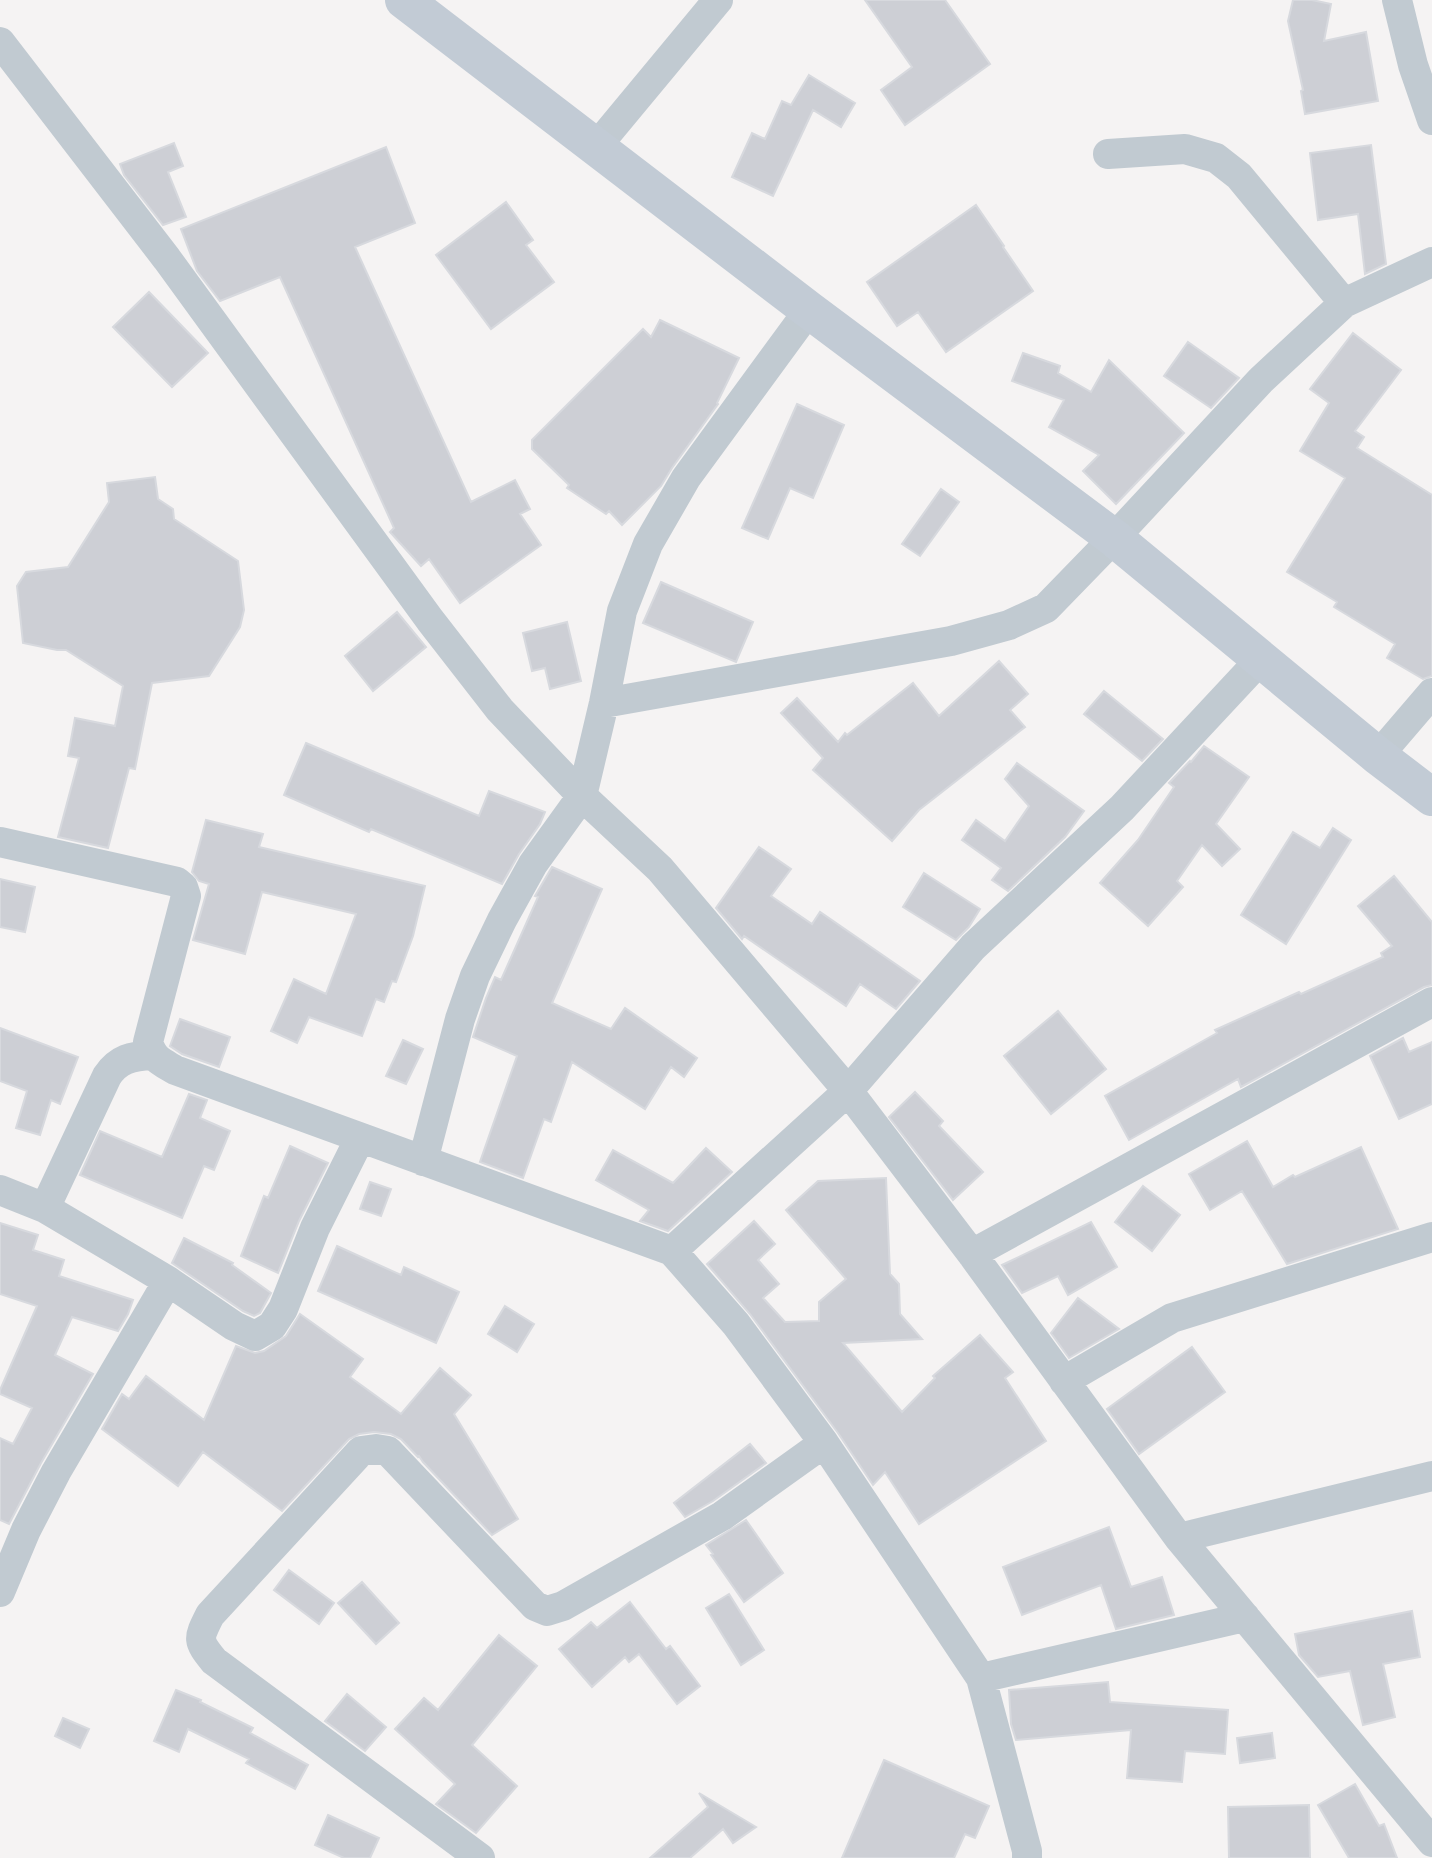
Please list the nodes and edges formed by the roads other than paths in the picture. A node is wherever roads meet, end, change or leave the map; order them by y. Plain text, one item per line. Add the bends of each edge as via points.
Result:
1 (404, 0) edge
2 (719, 0) edge
3 (1397, 0) edge
4 (0, 41) edge
5 (1432, 120) edge
6 (596, 147) junction
7 (1108, 154) dead end
8 (1432, 262) edge
9 (1344, 303) junction
10 (809, 310) junction
11 (1114, 538) junction
12 (1260, 660) junction
13 (1432, 693) edge
14 (604, 703) junction
15 (1378, 757) junction
16 (582, 796) junction
17 (1432, 797) edge
18 (0, 842) edge
19 (1432, 1002) edge
20 (152, 1055) junction
21 (848, 1091) junction
22 (360, 1138) junction
23 (424, 1161) junction
24 (0, 1190) edge
25 (44, 1208) junction
26 (1432, 1237) edge
27 (672, 1251) junction
28 (972, 1254) junction
29 (168, 1282) junction
30 (1064, 1381) junction
31 (824, 1443) junction
32 (1432, 1476) edge
33 (1180, 1538) junction
34 (0, 1592) edge
35 (1245, 1617) junction
36 (981, 1678) junction
37 (1432, 1842) edge
38 (480, 1858) edge
39 (1027, 1858) edge

1 - 6 main road
2 - 6 street
3 - 5 street
4 - 16 street via 167,259 429,620 500,710
6 - 10 main road
7 - 9 street via 1185,149 1216,158 1239,176
8 - 9 street
9 - 11 street via 1261,380
10 - 11 main road
10 - 14 street via 686,478 648,544 622,611
11 - 12 main road
11 - 14 street via 1046,608 1009,625 951,641
12 - 15 main road
12 - 21 street via 1122,808 973,947
13 - 15 street
14 - 16 street
15 - 17 main road
16 - 21 street via 660,869
16 - 23 street via 533,864 475,976
18 - 20 street via 183,887 186,895 148,1042
19 - 28 street
20 - 22 street via 175,1070
20 - 25 street via 125,1058 113,1067
21 - 27 street
21 - 28 street
22 - 23 street
22 - 29 street via 272,1326 255,1336
23 - 27 street
24 - 25 street
25 - 29 street
26 - 30 street via 1172,1318
27 - 31 street via 736,1324
28 - 30 street
29 - 34 street via 56,1472
30 - 33 street
31 - 36 street
31 - 38 street via 722,1516 547,1611 535,1606 388,1451 361,1451 210,1615 201,1633 202,1646 214,1661
32 - 33 street
33 - 35 street
35 - 36 street
35 - 37 street
36 - 39 street

